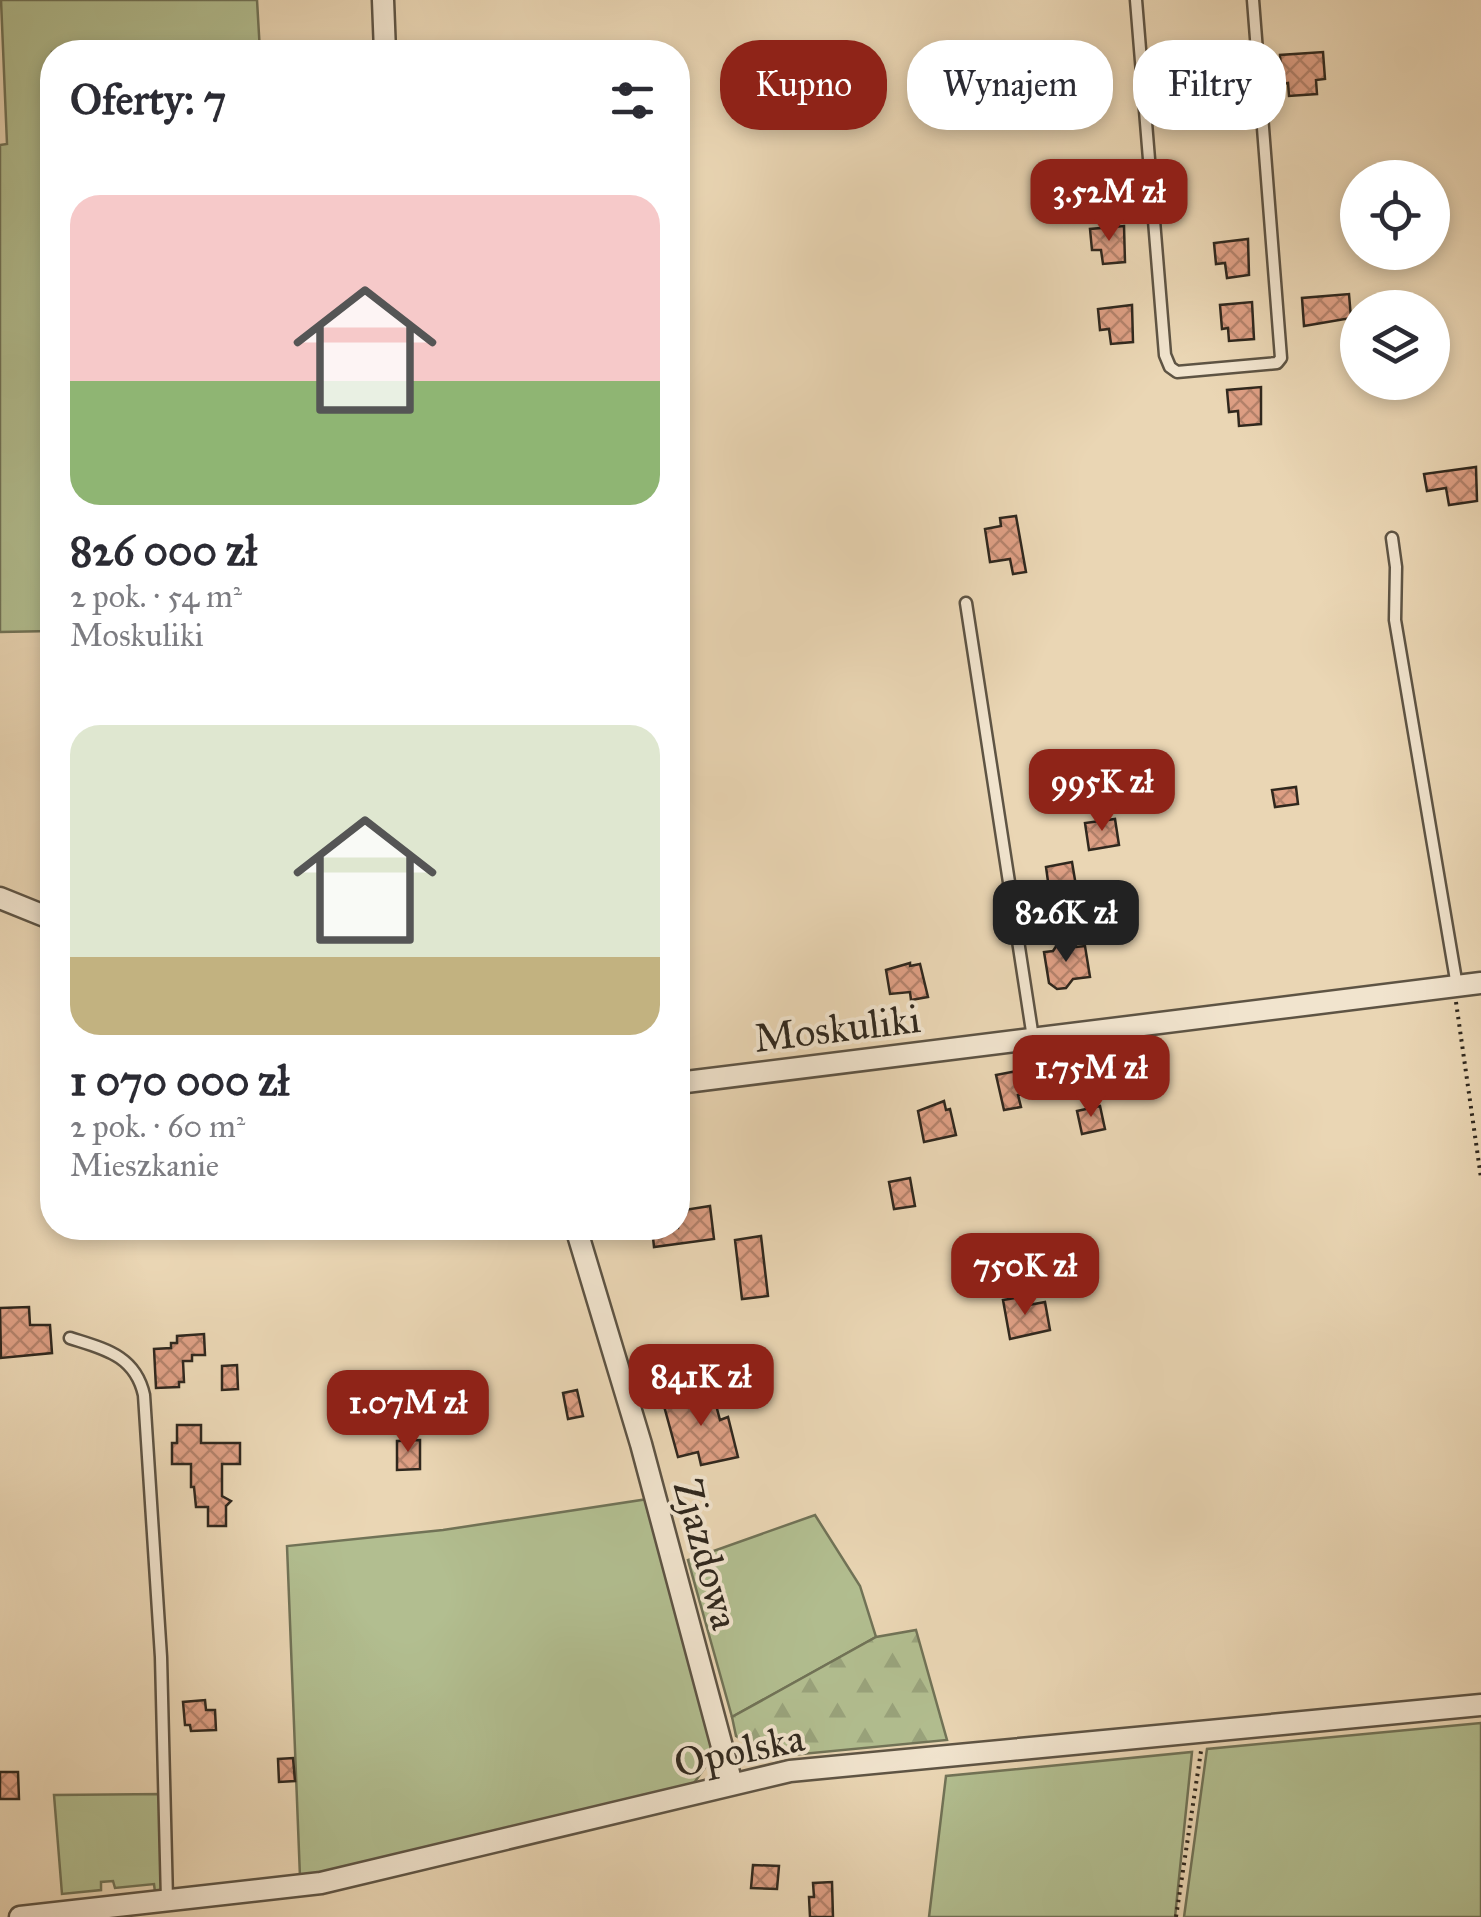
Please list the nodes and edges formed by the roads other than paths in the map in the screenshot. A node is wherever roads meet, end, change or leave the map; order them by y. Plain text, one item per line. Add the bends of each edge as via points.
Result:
1 (382, 0) edge
2 (1136, 0) edge
3 (1253, 0) edge
4 (384, 40) edge
5 (1392, 538) dead end
6 (966, 603) dead end
7 (0, 898) edge
8 (40, 914) edge
9 (1481, 984) edge
10 (1456, 987) junction
11 (1033, 1038) junction
12 (690, 1081) edge
13 (580, 1240) edge
14 (70, 1338) dead end
15 (1481, 1705) edge
16 (732, 1784) junction
17 (167, 1902) junction
18 (20, 1917) edge

1 - 4 street
2 - 3 lane via 1165,355 1177,372 1282,358
5 - 10 lane via 1395,620
6 - 11 lane
7 - 8 street
9 - 10 street, Moskuliki
10 - 11 street, Moskuliki
11 - 12 street, Moskuliki
13 - 16 street, Zjazdowa
14 - 17 lane via 120,1354 144,1395 161,1657
15 - 16 street, Opolska via 810,1768
16 - 17 street, Opolska via 358,1876
17 - 18 street, Opolska

